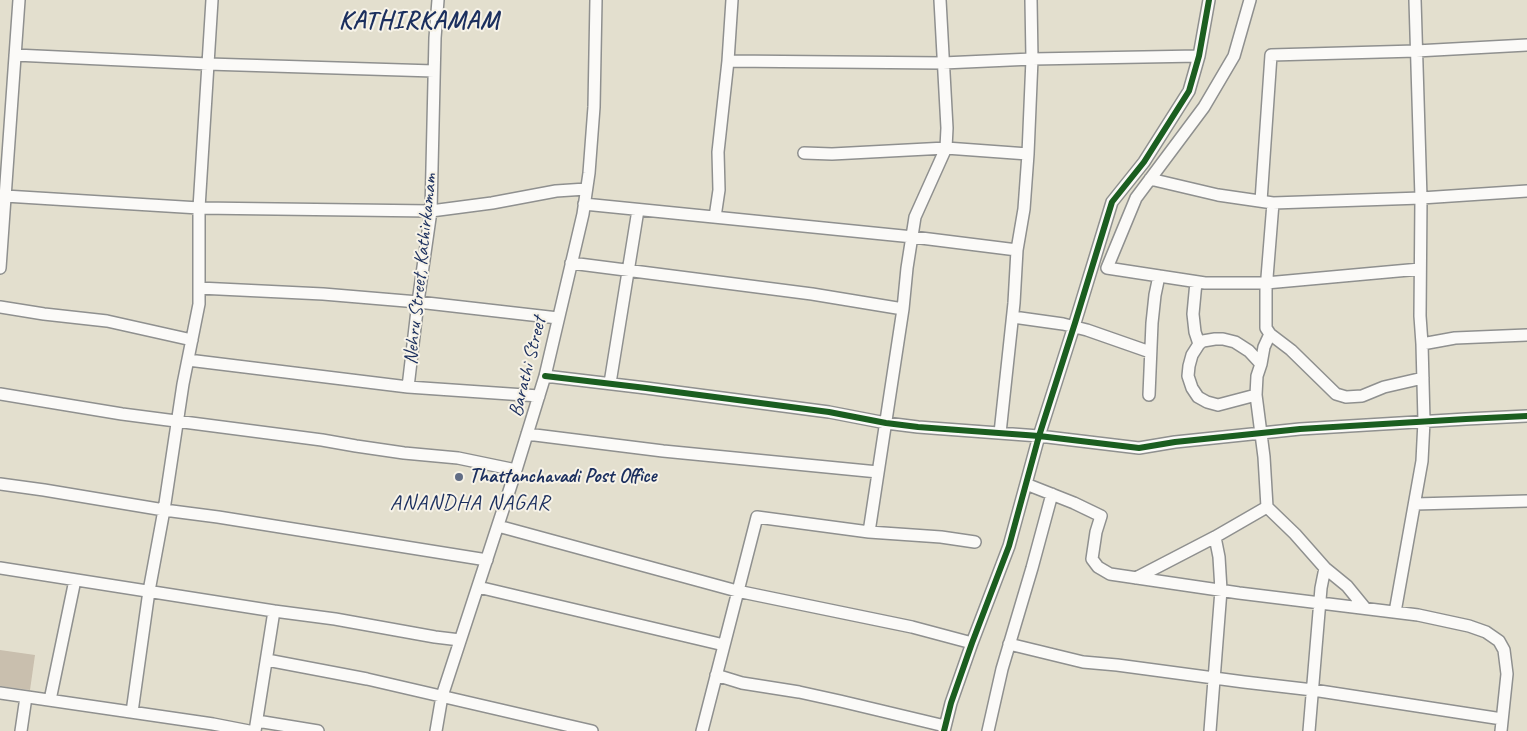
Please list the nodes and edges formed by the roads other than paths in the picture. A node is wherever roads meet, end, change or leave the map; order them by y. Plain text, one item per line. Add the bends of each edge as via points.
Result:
1 (19, 0) edge
2 (212, 0) edge
3 (438, 0) edge
4 (596, 0) edge
5 (732, 0) edge
6 (940, 0) edge
7 (1032, 0) edge
8 (1209, 0) edge
9 (1250, 0) edge
10 (1415, 0) edge
11 (1527, 44) edge
12 (1416, 51) junction
13 (15, 55) junction
14 (1199, 56) junction
15 (1032, 59) junction
16 (728, 61) junction
17 (943, 63) junction
18 (208, 64) junction
19 (434, 71) junction
20 (946, 148) junction
21 (804, 153) dead end
22 (1028, 154) junction
23 (1150, 179) junction
24 (586, 189) junction
25 (1527, 191) edge
26 (5, 196) junction
27 (1421, 198) junction
28 (1267, 202) junction
29 (584, 204) junction
30 (199, 208) junction
31 (638, 210) junction
32 (431, 211) junction
33 (715, 217) junction
34 (912, 237) junction
35 (1016, 250) junction
36 (570, 263) junction
37 (0, 268) edge
38 (1420, 269) junction
39 (628, 270) junction
40 (1159, 276) junction
41 (1196, 282) junction
42 (1266, 283) junction
43 (199, 288) junction
44 (418, 302) junction
45 (0, 307) edge
46 (903, 309) junction
47 (1013, 317) junction
48 (558, 318) junction
49 (1074, 327) junction
50 (1270, 334) junction
51 (1527, 335) edge
52 (192, 340) junction
53 (1199, 344) junction
54 (1422, 344) junction
55 (1150, 352) junction
56 (188, 360) junction
57 (1262, 364) junction
58 (545, 376) junction
59 (1423, 378) junction
60 (610, 383) junction
61 (408, 388) junction
62 (0, 394) edge
63 (1149, 395) dead end
64 (1256, 395) junction
65 (539, 396) junction
66 (1527, 416) edge
67 (178, 421) junction
68 (1424, 421) junction
69 (886, 423) junction
70 (1000, 432) junction
71 (1260, 433) junction
72 (527, 434) junction
73 (1039, 436) junction
74 (516, 470) junction
75 (878, 472) junction
76 (0, 484) edge
77 (1026, 484) junction
78 (1052, 494) junction
79 (1527, 501) edge
80 (1415, 504) junction
81 (1266, 507) junction
82 (164, 510) junction
83 (498, 526) junction
84 (869, 532) junction
85 (1215, 537) junction
86 (975, 542) dead end
87 (486, 560) junction
88 (0, 568) edge
89 (1325, 568) junction
90 (1136, 578) junction
91 (75, 580) junction
92 (478, 588) junction
93 (1221, 590) junction
94 (148, 591) junction
95 (737, 591) junction
96 (1321, 604) junction
97 (1365, 608) junction
98 (274, 611) junction
99 (1395, 612) junction
100 (460, 640) junction
101 (972, 643) junction
102 (1009, 644) junction
103 (724, 645) junction
104 (267, 660) junction
105 (716, 676) junction
106 (1214, 678) junction
107 (1313, 690) junction
108 (0, 693) edge
109 (442, 696) junction
110 (26, 697) junction
111 (50, 700) junction
112 (132, 712) junction
113 (1502, 718) junction
114 (256, 726) edge
115 (196, 727) edge
116 (944, 728) edge
117 (21, 731) edge
118 (248, 731) edge
119 (318, 731) edge
120 (436, 731) edge
121 (592, 731) edge
122 (702, 731) edge
123 (988, 731) edge
124 (1210, 731) edge
125 (1309, 731) edge
126 (1501, 731) edge

1 - 13 street
2 - 18 street
3 - 19 street, Nehru Street, Kathirkamam
4 - 24 street, Barathi Street via 594,107
5 - 16 street
6 - 17 street
7 - 15 street
8 - 14 street
9 - 23 street via 1234,56 1204,107
10 - 12 street
11 - 12 street
12 - 27 street
12 - 28 street via 1270,55
13 - 18 street
13 - 26 street
14 - 15 street
14 - 49 street via 1189,91 1144,162 1112,202
15 - 17 street
15 - 22 street
16 - 17 street
16 - 33 street
17 - 20 street
18 - 19 street
18 - 30 street
19 - 32 street, Nehru Street, Kathirkamam
20 - 21 street
20 - 22 street
20 - 34 street via 915,217
22 - 35 street via 1024,209
23 - 28 street via 1218,195
23 - 40 street via 1136,198 1107,268
24 - 29 street, Barathi Street
24 - 32 street
25 - 27 street
26 - 30 street
26 - 37 street
27 - 28 street
27 - 38 street
28 - 42 street
29 - 31 street
29 - 36 street, Barathi Street
30 - 32 street
30 - 43 street
31 - 33 street
31 - 39 street
32 - 44 street, Nehru Street, Kathirkamam
33 - 34 street
34 - 35 street
34 - 46 street
35 - 47 street
36 - 39 street
36 - 48 street, Barathi Street
38 - 42 street
38 - 54 street
39 - 46 street via 802,292
39 - 60 street
40 - 41 street
40 - 55 street
41 - 42 street
41 - 53 street via 1193,314
42 - 50 street via 1266,328
43 - 44 street
43 - 52 street
44 - 48 street
44 - 61 street, Nehru Street, Kathirkamam
45 - 52 street via 107,321
46 - 69 street
47 - 49 street
47 - 70 street
48 - 58 street, Barathi Street
49 - 55 street
49 - 73 street
50 - 57 street
50 - 59 street via 1336,394 1362,396
51 - 54 street via 1455,338
52 - 56 street
53 - 57 street via 1214,339 1235,342
53 - 64 street via 1188,366 1188,376 1198,397 1218,405
54 - 59 street
55 - 63 street
56 - 61 street
56 - 67 street
57 - 64 street via 1257,376
58 - 60 street
58 - 65 street, Barathi Street
59 - 68 street
60 - 69 street via 829,412
61 - 65 street
62 - 67 street
64 - 71 street
65 - 72 street, Barathi Street
66 - 68 street
67 - 74 street via 458,458
67 - 82 street
68 - 71 street
68 - 80 street
69 - 70 street
69 - 75 street
70 - 73 street
71 - 73 street via 1139,448
71 - 81 street
72 - 74 street, Barathi Street
72 - 75 street
73 - 77 street
74 - 83 street, Barathi Street
75 - 84 street
76 - 82 street
77 - 78 street
77 - 101 street via 1010,546
78 - 90 street via 1101,516 1092,559 1098,567 1110,574
78 - 102 street
79 - 80 street
80 - 99 street
81 - 85 street
81 - 89 street
82 - 87 street
82 - 94 street
83 - 87 street, Barathi Street
83 - 95 street
84 - 86 street
84 - 95 street via 757,517
85 - 90 street
85 - 93 street via 1220,557
87 - 92 street, Barathi Street
88 - 91 street
89 - 96 street
89 - 97 street via 1348,586
90 - 93 street
91 - 94 street
91 - 111 street
92 - 100 street, Barathi Street
92 - 103 street
93 - 96 street
93 - 106 street
94 - 98 street
94 - 112 street
95 - 101 street via 912,627
95 - 103 street
96 - 97 street
96 - 107 street
97 - 99 street
98 - 100 street
98 - 104 street
99 - 113 street via 1469,626 1499,641 1504,650 1507,674
100 - 109 street, Barathi Street
101 - 116 street
102 - 106 street via 1083,662
102 - 123 street
103 - 105 street
104 - 109 street
104 - 114 street
105 - 116 street via 840,701
105 - 122 street
106 - 107 street
106 - 124 street
107 - 113 street
107 - 125 street
108 - 110 street
109 - 120 street, Barathi Street
109 - 121 street
110 - 111 street
110 - 117 street
111 - 112 street
112 - 115 street
113 - 126 street
114 - 119 street
115 - 118 street

